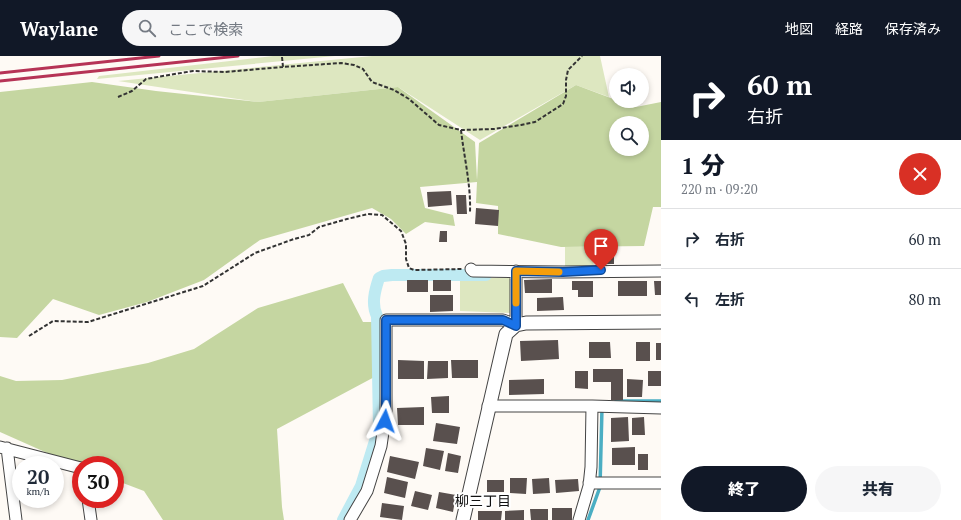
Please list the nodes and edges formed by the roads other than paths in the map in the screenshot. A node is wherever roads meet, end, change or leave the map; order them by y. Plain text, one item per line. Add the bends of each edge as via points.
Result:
1 (471, 269) road end
2 (516, 271) junction
3 (661, 271) edge
4 (661, 322) edge
5 (516, 326) junction
6 (488, 406) junction
7 (592, 406) junction
8 (661, 408) edge
9 (4, 447) edge
10 (72, 466) edge
11 (589, 483) junction
12 (661, 483) edge
13 (89, 508) edge
14 (16, 520) edge
15 (91, 520) edge
16 (350, 520) edge
17 (463, 520) edge
18 (578, 520) edge

1 - 2 street
2 - 3 street
2 - 5 street
4 - 5 street via 526,323
5 - 6 street via 506,334
5 - 16 street via 503,320 386,320 386,411 381,446 367,491
6 - 7 street
6 - 17 street
7 - 8 street
7 - 11 street
9 - 10 street
9 - 14 street
11 - 12 street
11 - 18 street
13 - 15 street

